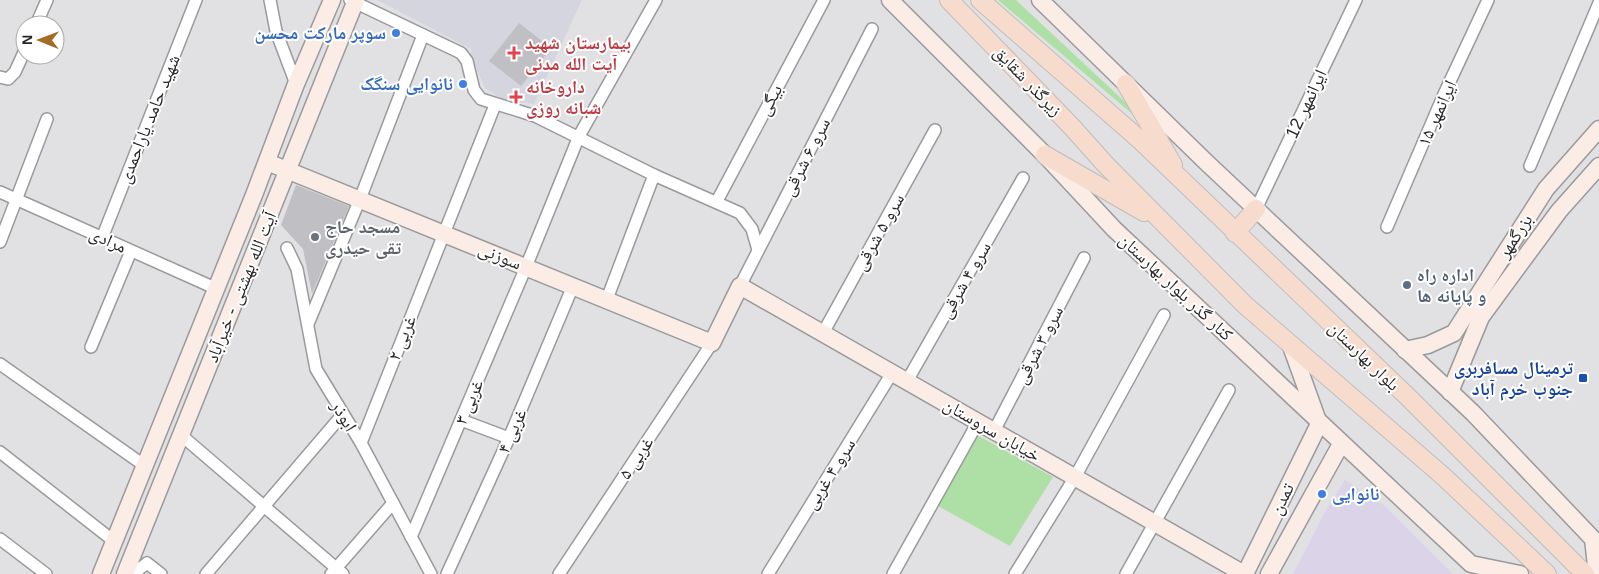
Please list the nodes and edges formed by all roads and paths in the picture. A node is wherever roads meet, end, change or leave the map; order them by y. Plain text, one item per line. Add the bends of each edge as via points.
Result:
1 (46, 0) edge
2 (196, 0) edge
3 (270, 0) edge
4 (332, 0) edge
5 (656, 0) edge
6 (824, 0) edge
7 (890, 0) edge
8 (949, 0) edge
9 (980, 0) edge
10 (1040, 0) edge
11 (1356, 0) edge
12 (1488, 0) edge
13 (354, 1) edge
14 (1599, 4) edge
15 (40, 15) edge
16 (872, 28) dead end
17 (423, 35) junction
18 (18, 65) edge
19 (0, 77) edge
20 (296, 84) junction
21 (1126, 84) junction
22 (495, 105) junction
23 (47, 120) dead end
24 (1599, 129) edge
25 (935, 130) dead end
26 (579, 136) junction
27 (1140, 140) joint
28 (1045, 155) junction
29 (267, 162) junction
30 (1530, 166) dead end
31 (288, 170) junction
32 (1596, 174) edge
33 (654, 175) junction
34 (1023, 178) dead end
35 (1184, 185) junction
36 (0, 192) edge
37 (360, 199) junction
38 (17, 200) junction
39 (717, 201) junction
40 (1256, 209) junction
41 (1168, 226) junction
42 (1388, 227) dead end
43 (444, 233) junction
44 (1234, 233) junction
45 (102, 238) junction
46 (0, 242) edge
47 (287, 248) dead end
48 (131, 250) junction
49 (758, 250) junction
50 (1084, 258) dead end
51 (526, 267) junction
52 (573, 286) junction
53 (740, 286) junction
54 (217, 289) junction
55 (607, 300) junction
56 (208, 310) junction
57 (1164, 315) dead end
58 (228, 319) junction
59 (308, 324) junction
60 (823, 333) junction
61 (712, 342) junction
62 (1291, 346) junction
63 (91, 347) dead end
64 (1405, 350) junction
65 (0, 364) edge
66 (892, 373) junction
67 (907, 381) junction
68 (1229, 390) dead end
69 (1450, 392) junction
70 (344, 414) junction
71 (461, 420) junction
72 (978, 422) junction
73 (1319, 424) junction
74 (994, 431) junction
75 (181, 435) junction
76 (509, 438) junction
77 (361, 443) junction
78 (1341, 444) junction
79 (0, 452) edge
80 (145, 466) junction
81 (1295, 472) junction
82 (1075, 477) junction
83 (1318, 485) junction
84 (393, 503) junction
85 (264, 507) junction
86 (1155, 523) junction
87 (411, 537) junction
88 (0, 539) edge
89 (114, 542) junction
90 (133, 569) edge
91 (1476, 569) edge
92 (337, 572) edge
93 (43, 573) edge
94 (101, 574) edge
95 (161, 574) edge
96 (206, 574) edge
97 (431, 574) edge
98 (447, 574) edge
99 (559, 574) edge
100 (768, 574) edge
101 (893, 574) edge
102 (1016, 574) edge
103 (1126, 574) edge
104 (1245, 574) edge
105 (1269, 574) edge
106 (1520, 574) edge
107 (1548, 574) edge
108 (1585, 574) edge
109 (1597, 574) edge

1 - 15 street
2 - 45 street, شهید حامد یاراحمدی
3 - 20 street via 276,31
4 - 20 main road, آیت الله بهشتی - خیرآباد
5 - 26 street, غربی ۳
6 - 39 street, بیگی
7 - 28 main road, کنار گذر بلوار بهارستان
8 - 41 main road, زیرگذر شقایق
9 - 27 main road, زیرگذر شقایق
10 - 21 main road
11 - 40 street, ایرانمهر 12
12 - 42 street, ایرانمهر ۱۵
13 - 17 street
13 - 31 main road, آیت الله بهشتی - خیرآباد
14 - 30 street
16 - 49 street, سرو ۶ شرقی
17 - 22 street via 461,53 476,95
17 - 37 street
18 - 19 street via 8,79
20 - 29 main road, آیت الله بهشتی - خیرآباد
21 - 35 main road
21 - 40 main road
22 - 26 street via 536,116
22 - 43 street, غربی ۲
23 - 38 street
24 - 64 main road, بزرگمهر via 1546,189 1454,333 1428,345
25 - 60 street, سرو ۵ شرقی
26 - 33 street
26 - 51 street, غربی ۳
27 - 35 main road, بلوار بهارستان
28 - 41 main road
28 - 73 main road, کنار گذر بلوار بهارستان via 1114,229
29 - 31 main road, سوزنی
29 - 54 main road, آیت الله بهشتی - خیرآباد
31 - 37 main road, سوزنی
31 - 58 main road, آیت الله بهشتی - خیرآباد
32 - 69 main road, بزرگمهر via 1559,212 1480,317
33 - 39 street
33 - 55 street
34 - 67 street, سرو ۴ شرقی
35 - 44 main road, بلوار بهارستان
36 - 38 street, مرادی
37 - 43 main road, سوزنی
37 - 59 street
38 - 45 street, مرادی
38 - 46 street
39 - 49 street via 740,212 752,229
40 - 44 main road
40 - 64 main road
41 - 62 main road via 1244,304
43 - 51 main road, سوزنی
43 - 77 street, غربی ۲
44 - 108 main road, بلوار بهارستان via 1408,397
45 - 48 street, مرادی
47 - 59 street, ابوذر via 297,269
48 - 54 street, مرادی
48 - 63 street
49 - 53 street, سرو ۶ شرقی
50 - 74 street, سرو ۳ شرقی
51 - 52 main road, سوزنی
51 - 71 street, غربی ۳
52 - 55 main road, سوزنی
52 - 76 street, غربی ۴
53 - 60 main road, خیابان سروستان
53 - 61 main road
54 - 56 main road, آیت الله بهشتی - خیرآباد
55 - 61 main road, سوزنی
56 - 58 main road
56 - 80 main road, آیت الله بهشتی - خیرآباد
57 - 82 street
58 - 75 main road, آیت الله بهشتی - خیرآباد
59 - 70 street, ابوذر via 316,369
60 - 66 main road, خیابان سروستان
61 - 99 street, غربی ۵
62 - 73 main road
62 - 107 main road via 1443,476
64 - 69 main road
65 - 80 street
66 - 67 main road, خیابان سروستان
66 - 100 street, سرو ۴ غربی
67 - 72 main road, خیابان سروستان
68 - 86 street
69 - 109 main road via 1593,539
70 - 77 street, ابوذر
70 - 85 street
71 - 76 street
71 - 87 street, غربی ۳
72 - 74 main road, خیابان سروستان
72 - 101 street
73 - 78 main road, کنار گذر بلوار بهارستان
73 - 81 main road, تمدن
74 - 82 main road, خیابان سروستان
75 - 85 street
75 - 90 main road, آیت الله بهشتی - خیرآباد
76 - 98 street, غربی ۴
77 - 84 street, ابوذر
78 - 83 main road, تمدن
78 - 91 main road, کنار گذر بلوار بهارستان
79 - 89 street
80 - 89 main road, آیت الله بهشتی - خیرآباد
81 - 83 main road via 1308,469 1318,478
81 - 104 main road, تمدن
82 - 86 main road, خیابان سروستان
82 - 102 street
83 - 105 main road, تمدن
84 - 87 street, ابوذر
84 - 92 street
85 - 92 street
85 - 96 street
86 - 103 street
86 - 104 main road, خیابان سروستان
87 - 97 street, ابوذر
88 - 93 street
89 - 94 main road, آیت الله بهشتی - خیرآباد
90 - 95 street via 147,563
91 - 106 main road, کنار گذر بلوار بهارستان

